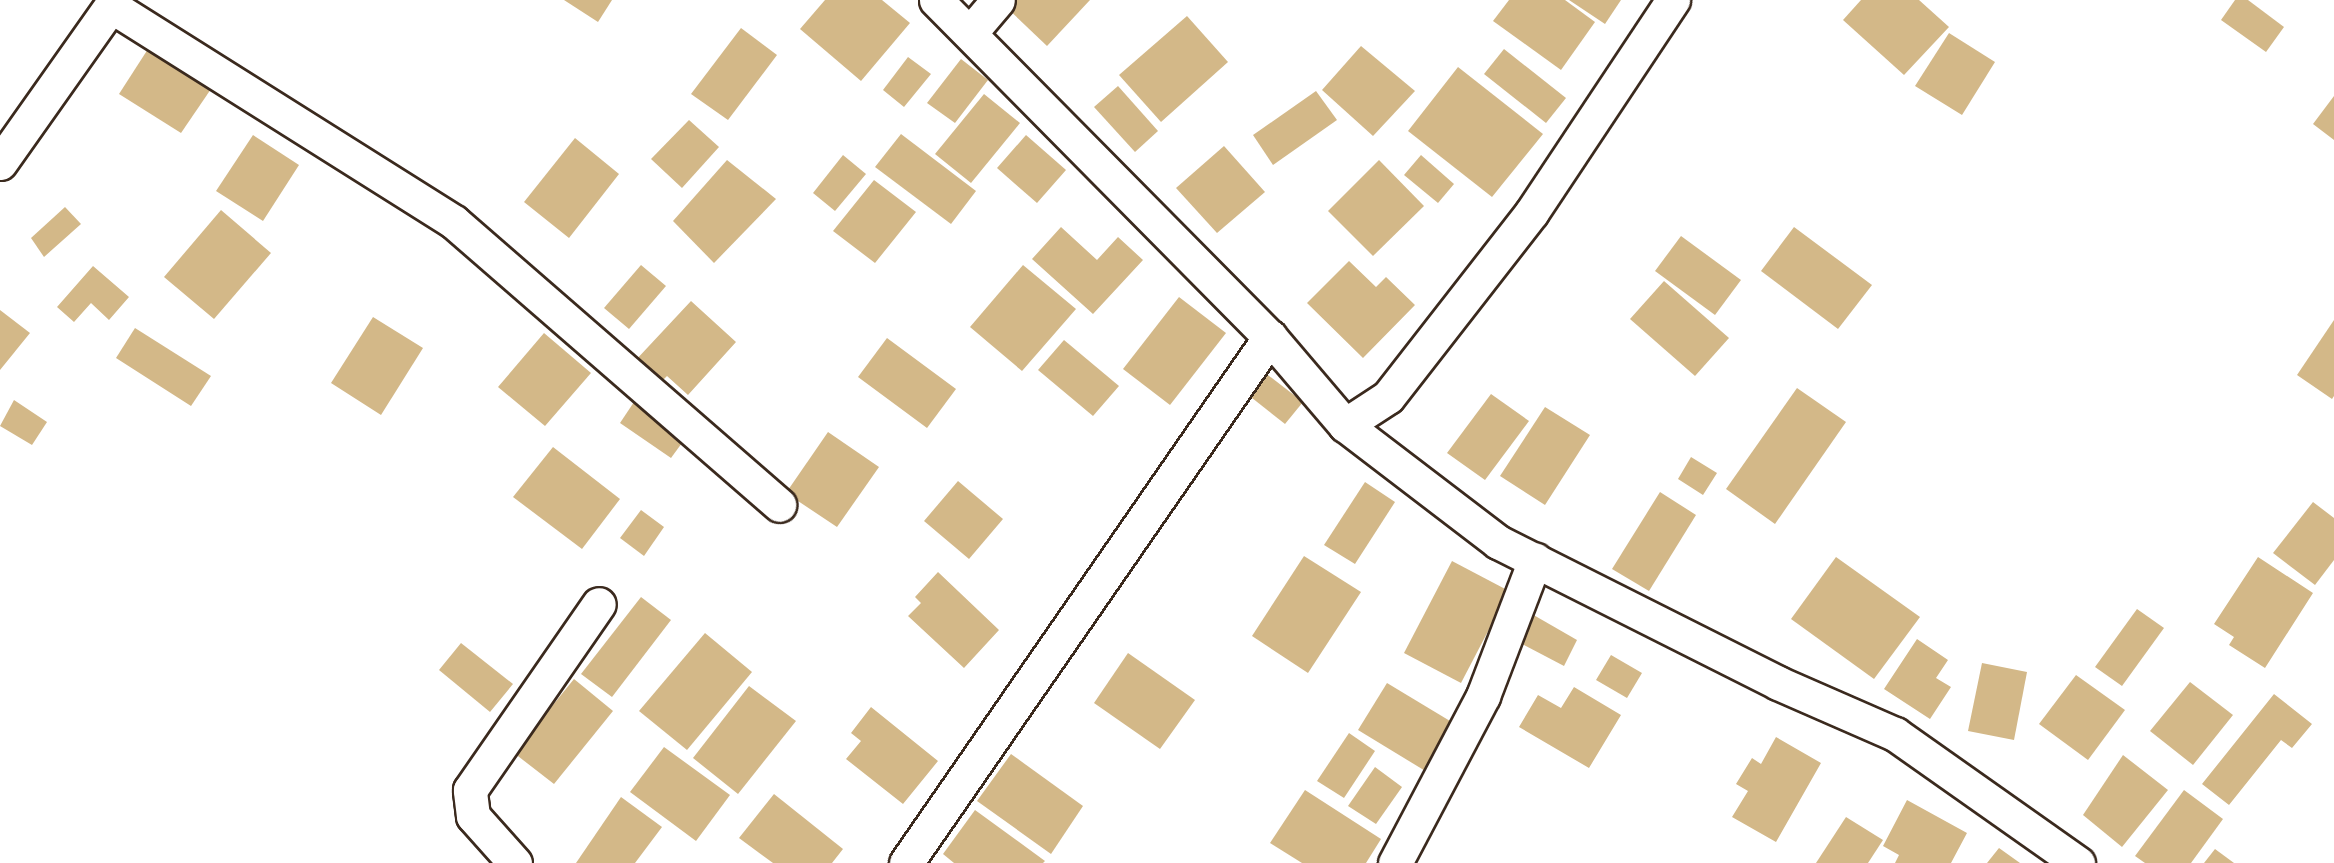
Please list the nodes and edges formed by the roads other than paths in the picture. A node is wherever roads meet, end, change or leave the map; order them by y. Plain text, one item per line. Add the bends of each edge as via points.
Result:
1 (936, 0) edge
2 (998, 0) edge
3 (1673, 0) edge
4 (113, 3) edge
5 (970, 33) junction
6 (0, 163) edge
7 (1270, 337) junction
8 (1345, 425) junction
9 (779, 505) dead end
10 (1535, 560) junction
11 (599, 604) dead end
12 (515, 863) edge
13 (906, 863) edge
14 (1395, 863) edge
15 (2078, 863) edge

1 - 5 street
2 - 5 street
3 - 8 street via 1532,212 1388,397
4 - 6 street
4 - 9 street via 454,222
5 - 7 street
7 - 8 street
7 - 13 street
8 - 10 street via 1498,542
10 - 14 street via 1483,696
10 - 15 street via 1778,683 1895,734
11 - 12 street via 470,790 473,816

